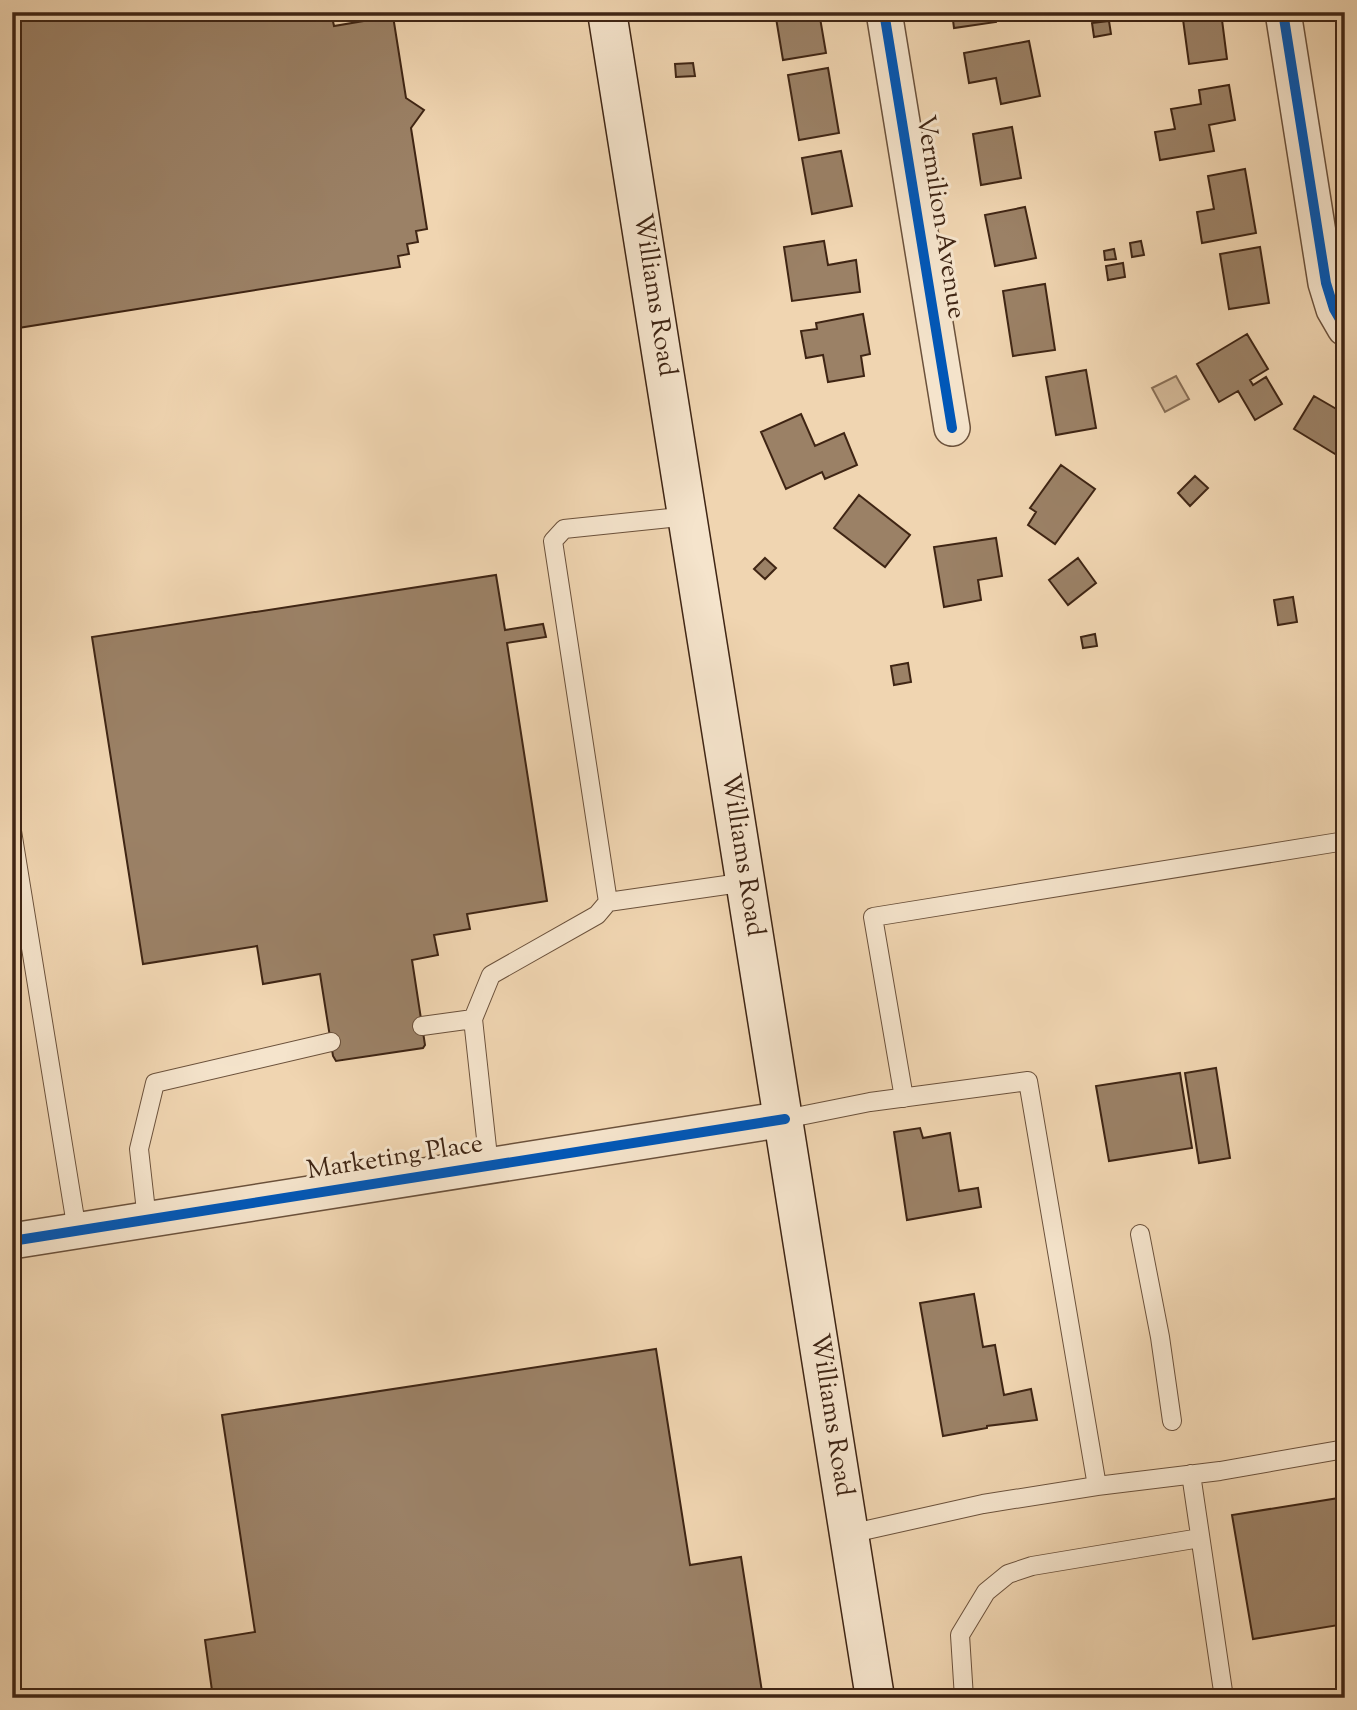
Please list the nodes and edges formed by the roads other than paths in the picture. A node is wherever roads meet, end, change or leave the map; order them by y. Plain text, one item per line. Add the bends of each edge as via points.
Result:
1 (607, 12) edge
2 (884, 12) edge
3 (1283, 12) edge
4 (1345, 328) edge
5 (952, 428) dead end
6 (689, 516) junction
7 (12, 831) edge
8 (1345, 841) edge
9 (747, 882) junction
10 (608, 902) junction
11 (473, 1018) junction
12 (422, 1026) dead end
13 (331, 1042) dead end
14 (904, 1098) junction
15 (785, 1119) junction
16 (489, 1166) junction
17 (147, 1220) junction
18 (77, 1231) junction
19 (1140, 1234) dead end
20 (12, 1241) edge
21 (1172, 1421) dead end
22 (1345, 1449) edge
23 (1191, 1474) junction
24 (1097, 1486) junction
25 (849, 1534) junction
26 (1200, 1538) junction
27 (876, 1698) edge
28 (964, 1698) edge
29 (1224, 1698) edge

1 - 6 main road, Williams Road
2 - 5 street, Vermilion Avenue
3 - 4 street via 1326,284
6 - 9 main road, Williams Road
6 - 10 lane via 564,529 553,541
7 - 18 lane
8 - 14 lane via 873,917
9 - 10 lane
9 - 15 main road, Williams Road
10 - 11 lane via 597,915 491,975
11 - 12 lane
11 - 16 lane
13 - 17 lane via 155,1083 139,1149
14 - 15 lane
14 - 24 lane via 1028,1081
15 - 16 street, Marketing Place
15 - 25 main road, Williams Road
16 - 17 street, Marketing Place
17 - 18 street, Marketing Place
18 - 20 street, Marketing Place
19 - 21 lane
22 - 23 lane
23 - 24 lane
23 - 26 lane
24 - 25 lane via 983,1504
25 - 27 main road, Williams Road
26 - 28 lane via 1008,1574 986,1592 960,1635
26 - 29 lane

